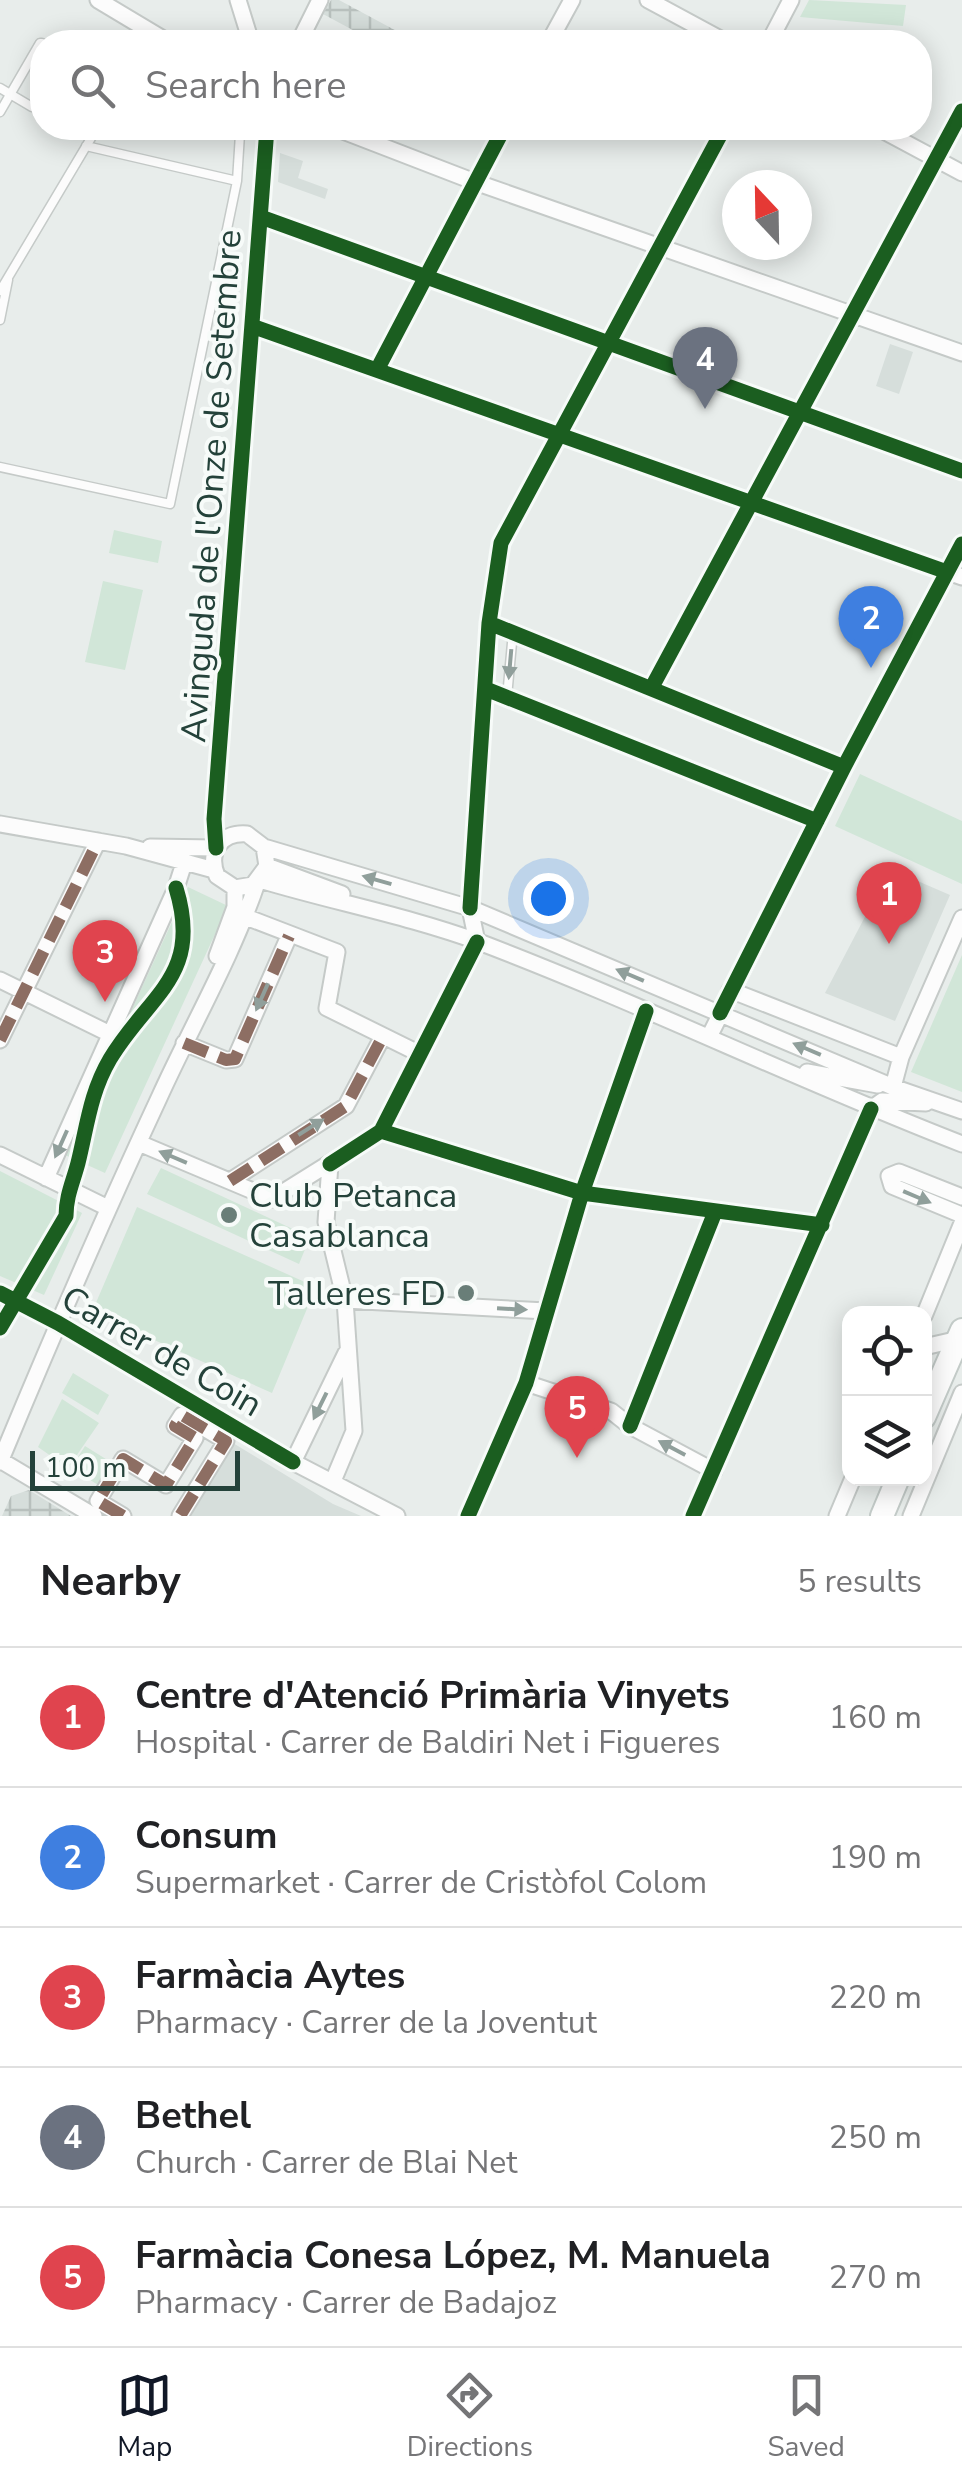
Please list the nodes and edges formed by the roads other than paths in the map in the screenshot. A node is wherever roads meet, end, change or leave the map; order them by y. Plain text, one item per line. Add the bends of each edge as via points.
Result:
1 (98, 0) edge
2 (238, 0) edge
3 (320, 0) edge
4 (572, 0) edge
5 (648, 0) edge
6 (791, 0) edge
7 (143, 30) edge
8 (247, 30) edge
9 (304, 30) edge
10 (556, 30) edge
11 (704, 30) edge
12 (775, 30) edge
13 (30, 62) edge
14 (0, 88) edge
15 (10, 94) junction
16 (30, 107) edge
17 (962, 111) edge
18 (0, 112) edge
19 (90, 140) edge
20 (240, 140) edge
21 (266, 140) edge
22 (365, 140) edge
23 (498, 140) edge
24 (718, 140) edge
25 (900, 140) edge
26 (86, 146) junction
27 (936, 160) junction
28 (962, 173) edge
29 (237, 181) junction
30 (475, 182) junction
31 (260, 218) junction
32 (662, 248) junction
33 (10, 275) junction
34 (426, 277) junction
35 (0, 291) edge
36 (854, 314) junction
37 (0, 320) edge
38 (252, 326) junction
39 (609, 343) junction
40 (962, 353) edge
41 (378, 368) junction
42 (802, 412) junction
43 (559, 434) junction
44 (0, 467) edge
45 (962, 471) edge
46 (750, 503) junction
47 (962, 544) edge
48 (954, 574) edge
49 (489, 623) junction
50 (512, 632) junction
51 (652, 687) junction
52 (486, 688) junction
53 (507, 697) junction
54 (844, 767) junction
55 (217, 805) junction
56 (817, 820) junction
57 (0, 824) edge
58 (239, 834) junction
59 (98, 841) junction
60 (126, 846) junction
61 (264, 847) junction
62 (216, 848) junction
63 (307, 860) junction
64 (184, 863) junction
65 (214, 870) junction
66 (261, 876) junction
67 (235, 888) junction
68 (336, 891) junction
69 (470, 908) junction
70 (377, 910) junction
71 (246, 917) junction
72 (962, 918) edge
73 (289, 936) junction
74 (477, 942) junction
75 (0, 980) edge
76 (730, 990) junction
77 (24, 992) junction
78 (646, 1012) junction
79 (720, 1013) junction
80 (197, 1015) junction
81 (110, 1034) junction
82 (383, 1036) junction
83 (709, 1036) junction
84 (0, 1040) edge
85 (184, 1044) junction
86 (420, 1054) junction
87 (909, 1058) junction
88 (783, 1068) junction
89 (892, 1087) junction
90 (944, 1104) junction
91 (872, 1109) junction
92 (962, 1110) edge
93 (382, 1131) junction
94 (139, 1142) junction
95 (962, 1144) edge
96 (0, 1156) edge
97 (330, 1164) junction
98 (46, 1178) junction
99 (230, 1181) junction
100 (582, 1193) junction
101 (962, 1197) edge
102 (108, 1208) junction
103 (715, 1212) junction
104 (962, 1215) edge
105 (962, 1223) edge
106 (822, 1225) junction
107 (0, 1293) edge
108 (345, 1300) junction
109 (928, 1306) edge
110 (546, 1311) junction
111 (58, 1323) junction
112 (960, 1334) edge
113 (932, 1344) edge
114 (347, 1351) junction
115 (526, 1383) junction
116 (962, 1393) edge
117 (932, 1399) edge
118 (630, 1426) junction
119 (0, 1461) edge
120 (293, 1462) junction
121 (714, 1471) junction
122 (333, 1482) junction
123 (850, 1486) edge
124 (895, 1486) edge
125 (398, 1511) edge
126 (94, 1516) edge
127 (122, 1516) edge
128 (180, 1516) edge
129 (468, 1516) edge
130 (694, 1516) edge
131 (838, 1516) edge
132 (882, 1516) edge
133 (912, 1516) edge

1 - 7 street
2 - 8 street
3 - 9 street
4 - 10 street
5 - 11 street
6 - 12 street
13 - 15 lane
14 - 15 lane
15 - 16 lane
15 - 18 lane
17 - 27 street
19 - 26 lane
20 - 29 lane
21 - 31 street, Avinguda de l'Onze de Setembre
22 - 30 street
23 - 30 street
24 - 32 street
25 - 27 street
26 - 29 lane
26 - 33 lane
27 - 28 street
27 - 36 street
29 - 44 lane via 170,504
30 - 32 street
30 - 34 street
31 - 34 street
31 - 38 street, Avinguda de l'Onze de Setembre
32 - 36 street
32 - 39 street
33 - 35 lane
33 - 37 lane
34 - 39 street
34 - 41 street
36 - 40 street
36 - 42 street
38 - 41 street
38 - 55 street, Avinguda de l'Onze de Setembre
39 - 42 street
39 - 43 street
41 - 43 street
42 - 45 street
42 - 46 street
43 - 46 street
43 - 49 street via 501,543
46 - 48 street
46 - 51 street
47 - 48 street
48 - 54 street
49 - 50 street
49 - 52 street
50 - 51 street
50 -> 53 lane
51 - 54 street
52 - 53 street
52 - 69 street
53 - 56 street
54 - 56 street
55 - 58 street
55 - 62 street, Avinguda de l'Onze de Setembre
56 - 76 street
57 - 59 street
58 - 61 street
58 - 62 street
59 - 60 street
59 - 77 street
60 - 62 street
60 - 64 street
61 - 63 street
61 - 66 street
62 - 65 street
63 - 68 street
69 -> 63 street
64 - 65 street
64 - 81 street
65 - 67 street
66 - 67 street
66 - 68 street
66 - 70 street
66 - 71 street
67 - 80 street via 235,907
68 - 70 street
69 - 74 street
79 -> 69 street
70 - 74 street
71 - 73 street
71 - 80 street
72 - 87 street
73 - 82 street via 338,952 326,1008
73 -> 85 street via 235,1059
74 - 78 street
74 - 86 street
75 - 77 street
76 - 79 street
76 - 87 street
77 - 81 street
77 - 84 street
78 - 83 street
78 - 100 street
79 - 83 street
89 -> 79 street
80 - 85 street
81 -> 98 street
82 - 86 street
99 -> 82 street via 346,1106
83 - 88 street
85 - 94 street
86 - 93 street
87 - 89 street
88 - 89 street
88 - 91 street
89 - 90 street
90 - 91 street via 882,1102
90 - 92 street
91 - 95 street
91 - 106 street
93 - 97 street
93 - 100 street
99 -> 94 street
94 - 102 street
96 - 98 street
97 - 99 street via 272,1199
97 - 108 street via 326,1222
98 - 102 street
100 - 103 street
100 - 110 street
101 -> 104 street via 899,1172 889,1176 892,1186
102 - 111 street
103 - 106 street
103 - 118 street
105 - 109 street
106 - 121 street
107 - 111 street, Carrer de Coin
108 -> 110 street
108 - 114 street
110 - 115 street
111 - 119 street
111 - 120 street, Carrer de Coin
112 - 113 street
112 - 117 street
114 -> 120 street
114 - 122 street via 354,1431
115 - 118 street via 612,1411
115 - 129 street
116 - 133 street
121 -> 118 street
119 - 126 street
120 - 122 street, Carrer de Coin
121 - 130 street
122 - 125 street, Carrer de Coin
123 - 131 street
124 - 132 street
127 - 128 street via 98,1501 124,1459 166,1484 195,1438 175,1426 182,1415 226,1442

